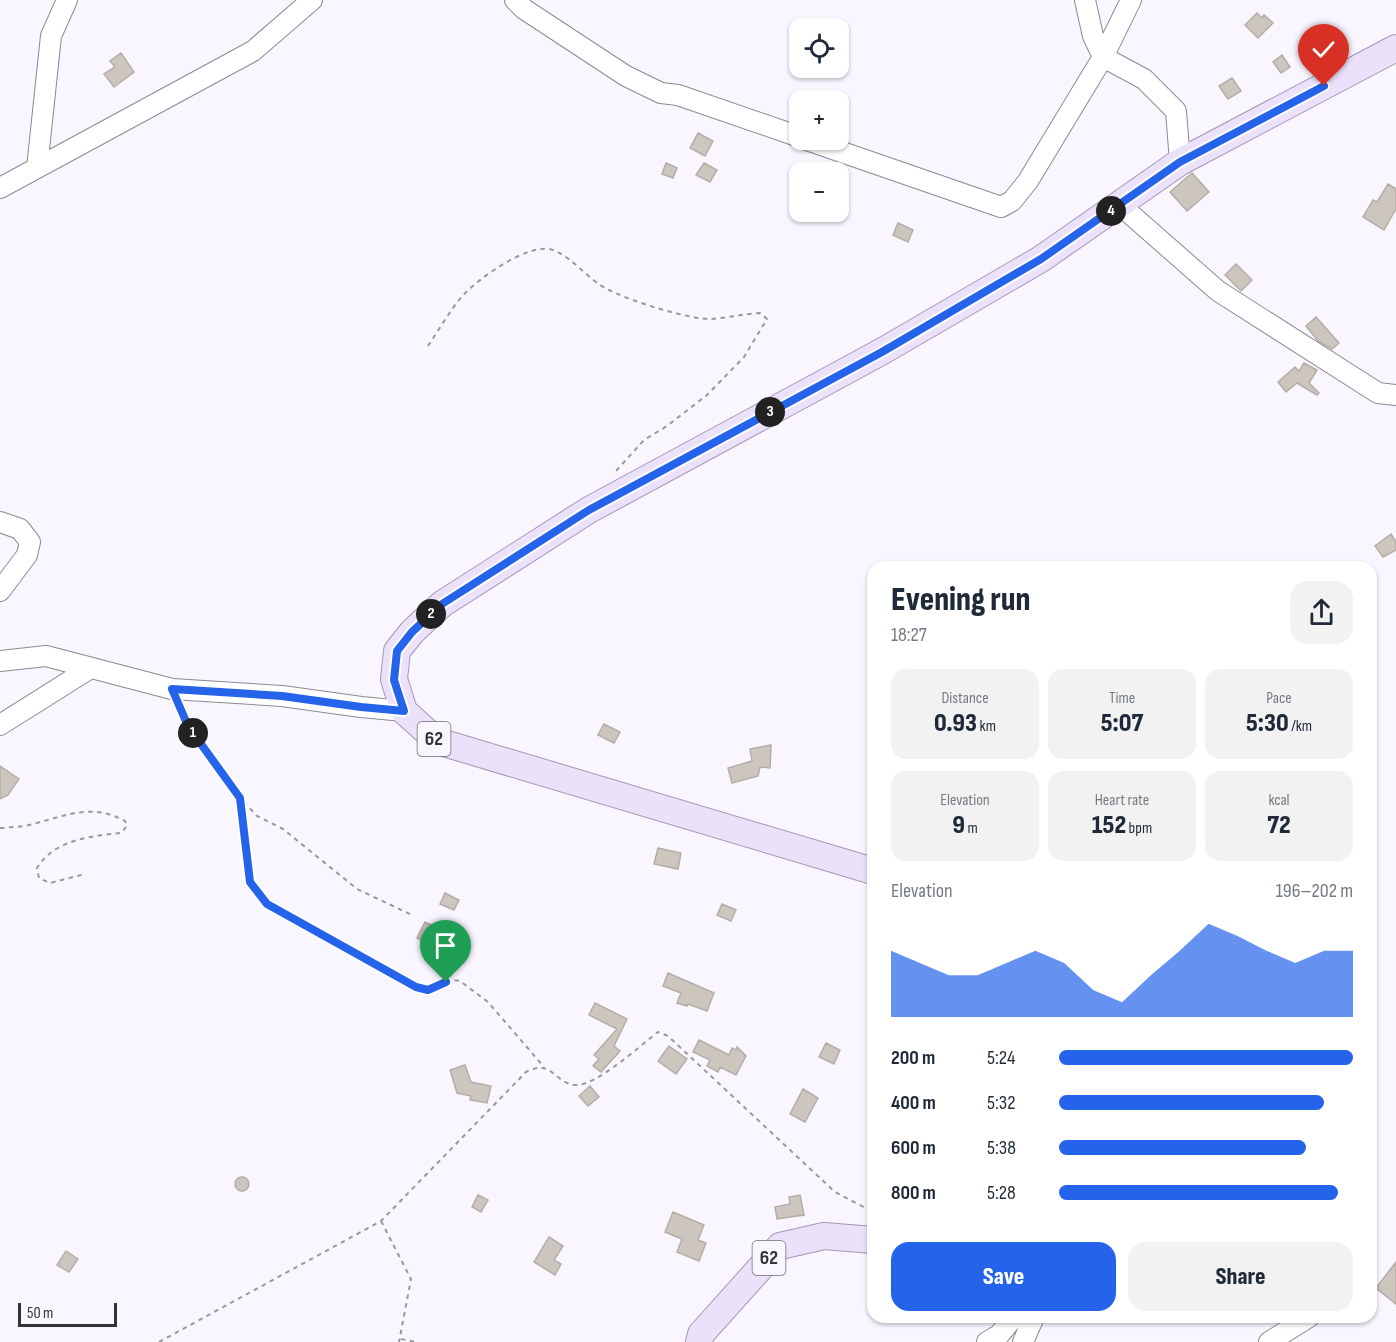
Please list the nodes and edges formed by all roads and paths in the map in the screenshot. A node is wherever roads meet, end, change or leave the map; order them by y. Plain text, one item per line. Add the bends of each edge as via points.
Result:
1 (67, 0) edge
2 (312, 0) edge
3 (515, 0) edge
4 (1085, 0) edge
5 (1131, 0) edge
6 (1396, 48) edge
7 (1103, 57) junction
8 (789, 133) edge
9 (836, 150) edge
10 (1180, 162) junction
11 (37, 168) junction
12 (0, 188) edge
13 (1120, 205) junction
14 (428, 346) dead end
15 (1396, 394) edge
16 (611, 477) dead end
17 (0, 522) edge
18 (0, 591) edge
19 (0, 661) edge
20 (89, 669) junction
21 (172, 689) junction
22 (404, 711) junction
23 (0, 725) edge
24 (240, 798) junction
25 (0, 828) edge
26 (867, 869) edge
27 (85, 874) dead end
28 (414, 916) dead end
29 (544, 1067) junction
30 (867, 1209) edge
31 (381, 1221) junction
32 (867, 1240) edge
33 (1009, 1323) edge
34 (1031, 1323) edge
35 (1299, 1323) edge
36 (400, 1340) edge
37 (159, 1342) edge
38 (416, 1342) edge
39 (699, 1342) edge
40 (987, 1342) edge
41 (1023, 1342) edge
42 (1269, 1342) edge

1 - 11 street via 51,36
2 - 11 street via 253,51
3 - 8 street via 626,76 661,93 678,94
4 - 7 street via 1093,36
5 - 7 street
6 - 10 main road, 62
7 - 9 street via 1028,181 1012,201 1001,207
7 - 10 street via 1144,79 1176,111
10 - 13 main road, 62
11 - 12 street
13 - 15 street via 1218,291 1378,393
13 - 22 main road, 62 via 1041,259 882,352 589,510 442,604 397,651 394,680
14 - 16 path via 459,299 477,282 524,253 541,248 554,250 607,290 644,303 692,317 731,318 760,313 767,319 744,357 707,395 644,440
17 - 18 street via 20,529 30,542 27,555
19 - 20 street via 46,656
20 - 21 street
20 - 23 street
21 - 22 street via 282,696
21 - 24 path via 188,726
22 - 26 main road, 62 via 437,741
24 - 28 path via 257,816 283,829 357,889
24 - 29 path via 250,882 267,904 416,987 428,990 452,980 460,981 488,1002
25 - 27 path via 93,811 113,814 125,821 127,826 121,833 93,836 59,847 44,857 37,868 39,878 50,883
29 - 30 path via 568,1083 581,1084 602,1076 658,1032 663,1033 835,1192
29 - 31 path via 526,1072
31 - 36 path via 411,1279
31 - 37 path
32 - 39 main road, 62 via 824,1236 780,1246
33 - 40 street
34 - 41 street
35 - 42 street
36 - 38 path

